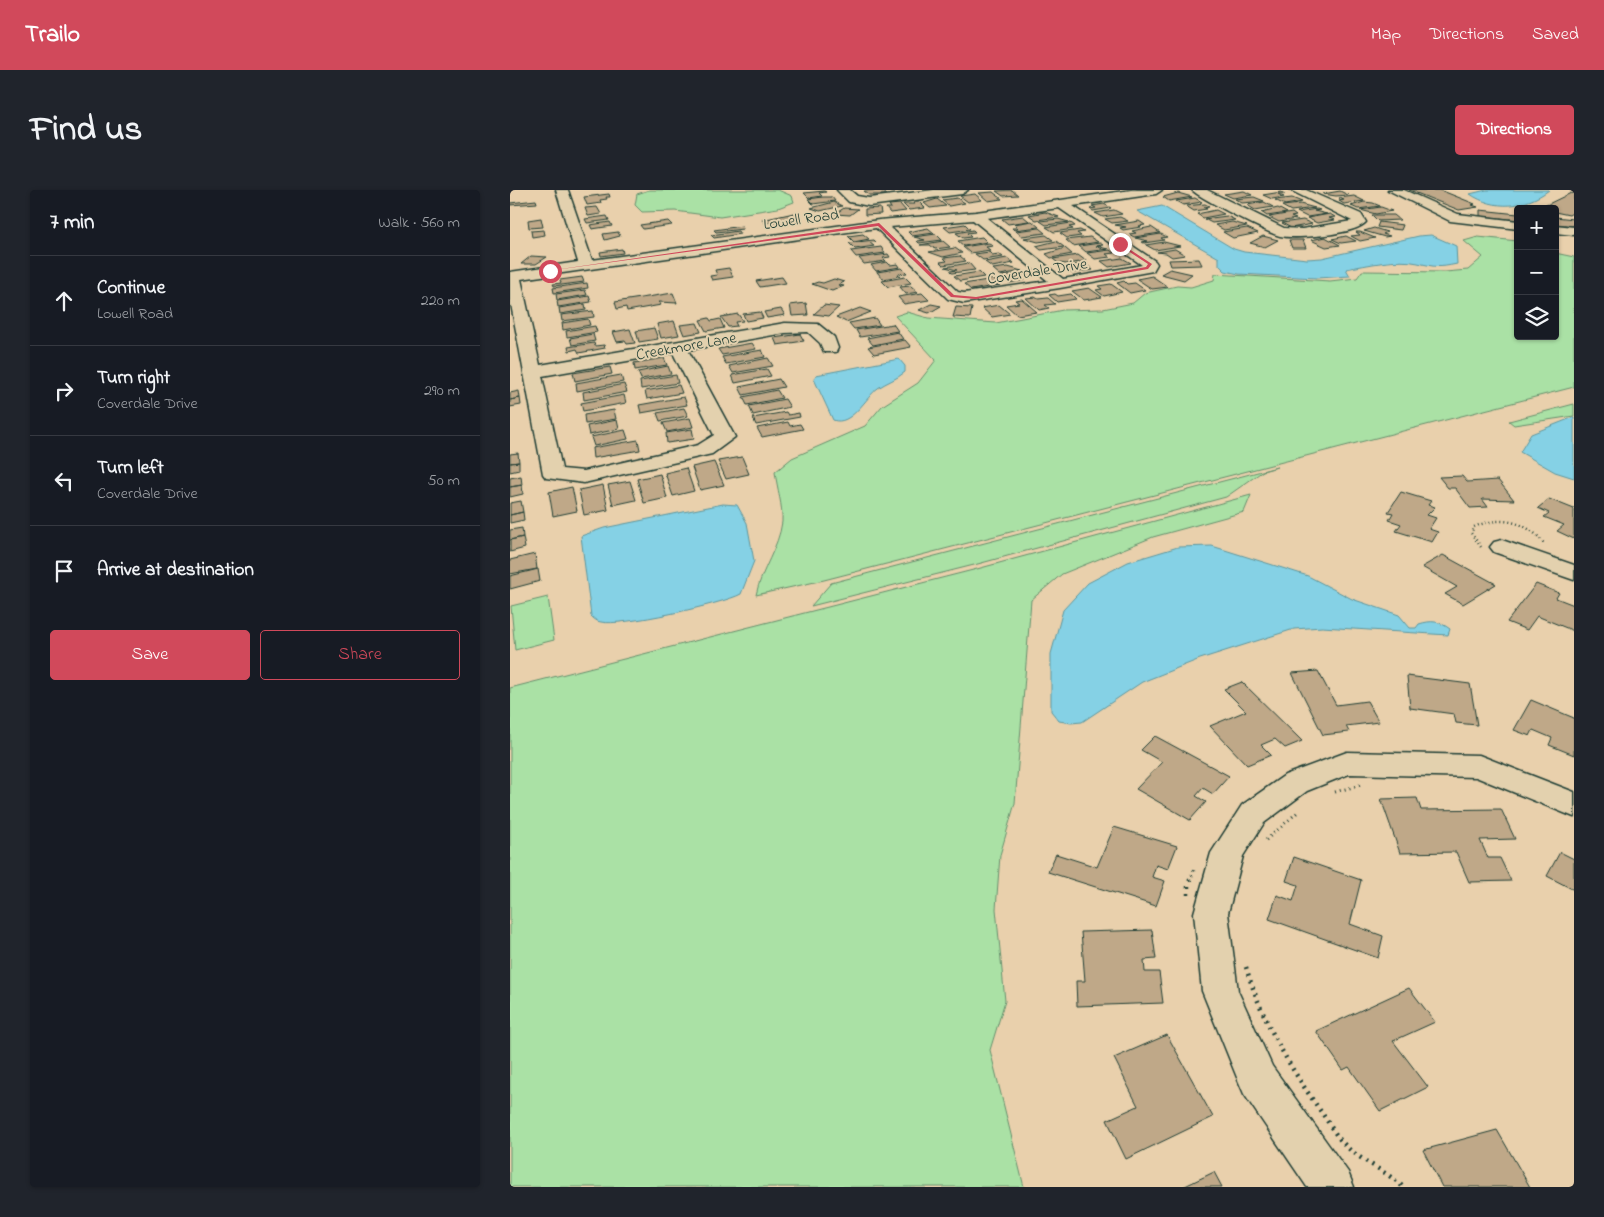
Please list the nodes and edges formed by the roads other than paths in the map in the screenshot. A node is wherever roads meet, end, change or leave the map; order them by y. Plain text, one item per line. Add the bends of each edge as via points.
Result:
1 (562, 190) edge
2 (844, 190) edge
3 (962, 190) edge
4 (1156, 190) edge
5 (1198, 190) edge
6 (1296, 190) edge
7 (1394, 190) edge
8 (1103, 193) edge
9 (1062, 204) junction
10 (976, 216) junction
11 (879, 224) junction
12 (1514, 225) edge
13 (1559, 229) edge
14 (1574, 231) edge
15 (586, 266) junction
16 (511, 276) edge
17 (1060, 284) junction
18 (678, 346) junction
19 (830, 348) dead end
20 (532, 372) junction
21 (1502, 547) dead end
22 (1574, 573) edge
23 (1574, 805) edge
24 (1333, 1187) edge

1 - 15 street
2 - 3 street via 852,199 869,202
4 - 8 street, Lowell Road
5 - 6 street via 1281,232 1302,234 1359,222 1356,217
7 - 12 street via 1455,218
8 - 9 street, Lowell Road
9 - 10 street, Lowell Road
9 - 17 street, Coverdale Drive via 1150,264 1140,271
10 - 11 street, Lowell Road
10 - 17 street
11 - 15 street, Lowell Road
11 - 17 street, Coverdale Drive via 953,296 976,298
13 - 14 street
15 - 16 street, Lowell Road
16 - 20 street
18 - 19 street, Creekmore Lane via 785,328 812,328 828,341
18 - 20 street, Creekmore Lane
18 - 20 street via 724,437 705,450 584,477 553,474
21 - 22 street
23 - 24 street via 1480,766 1347,763 1296,783 1253,814 1227,853 1212,913 1220,991 1258,1080

